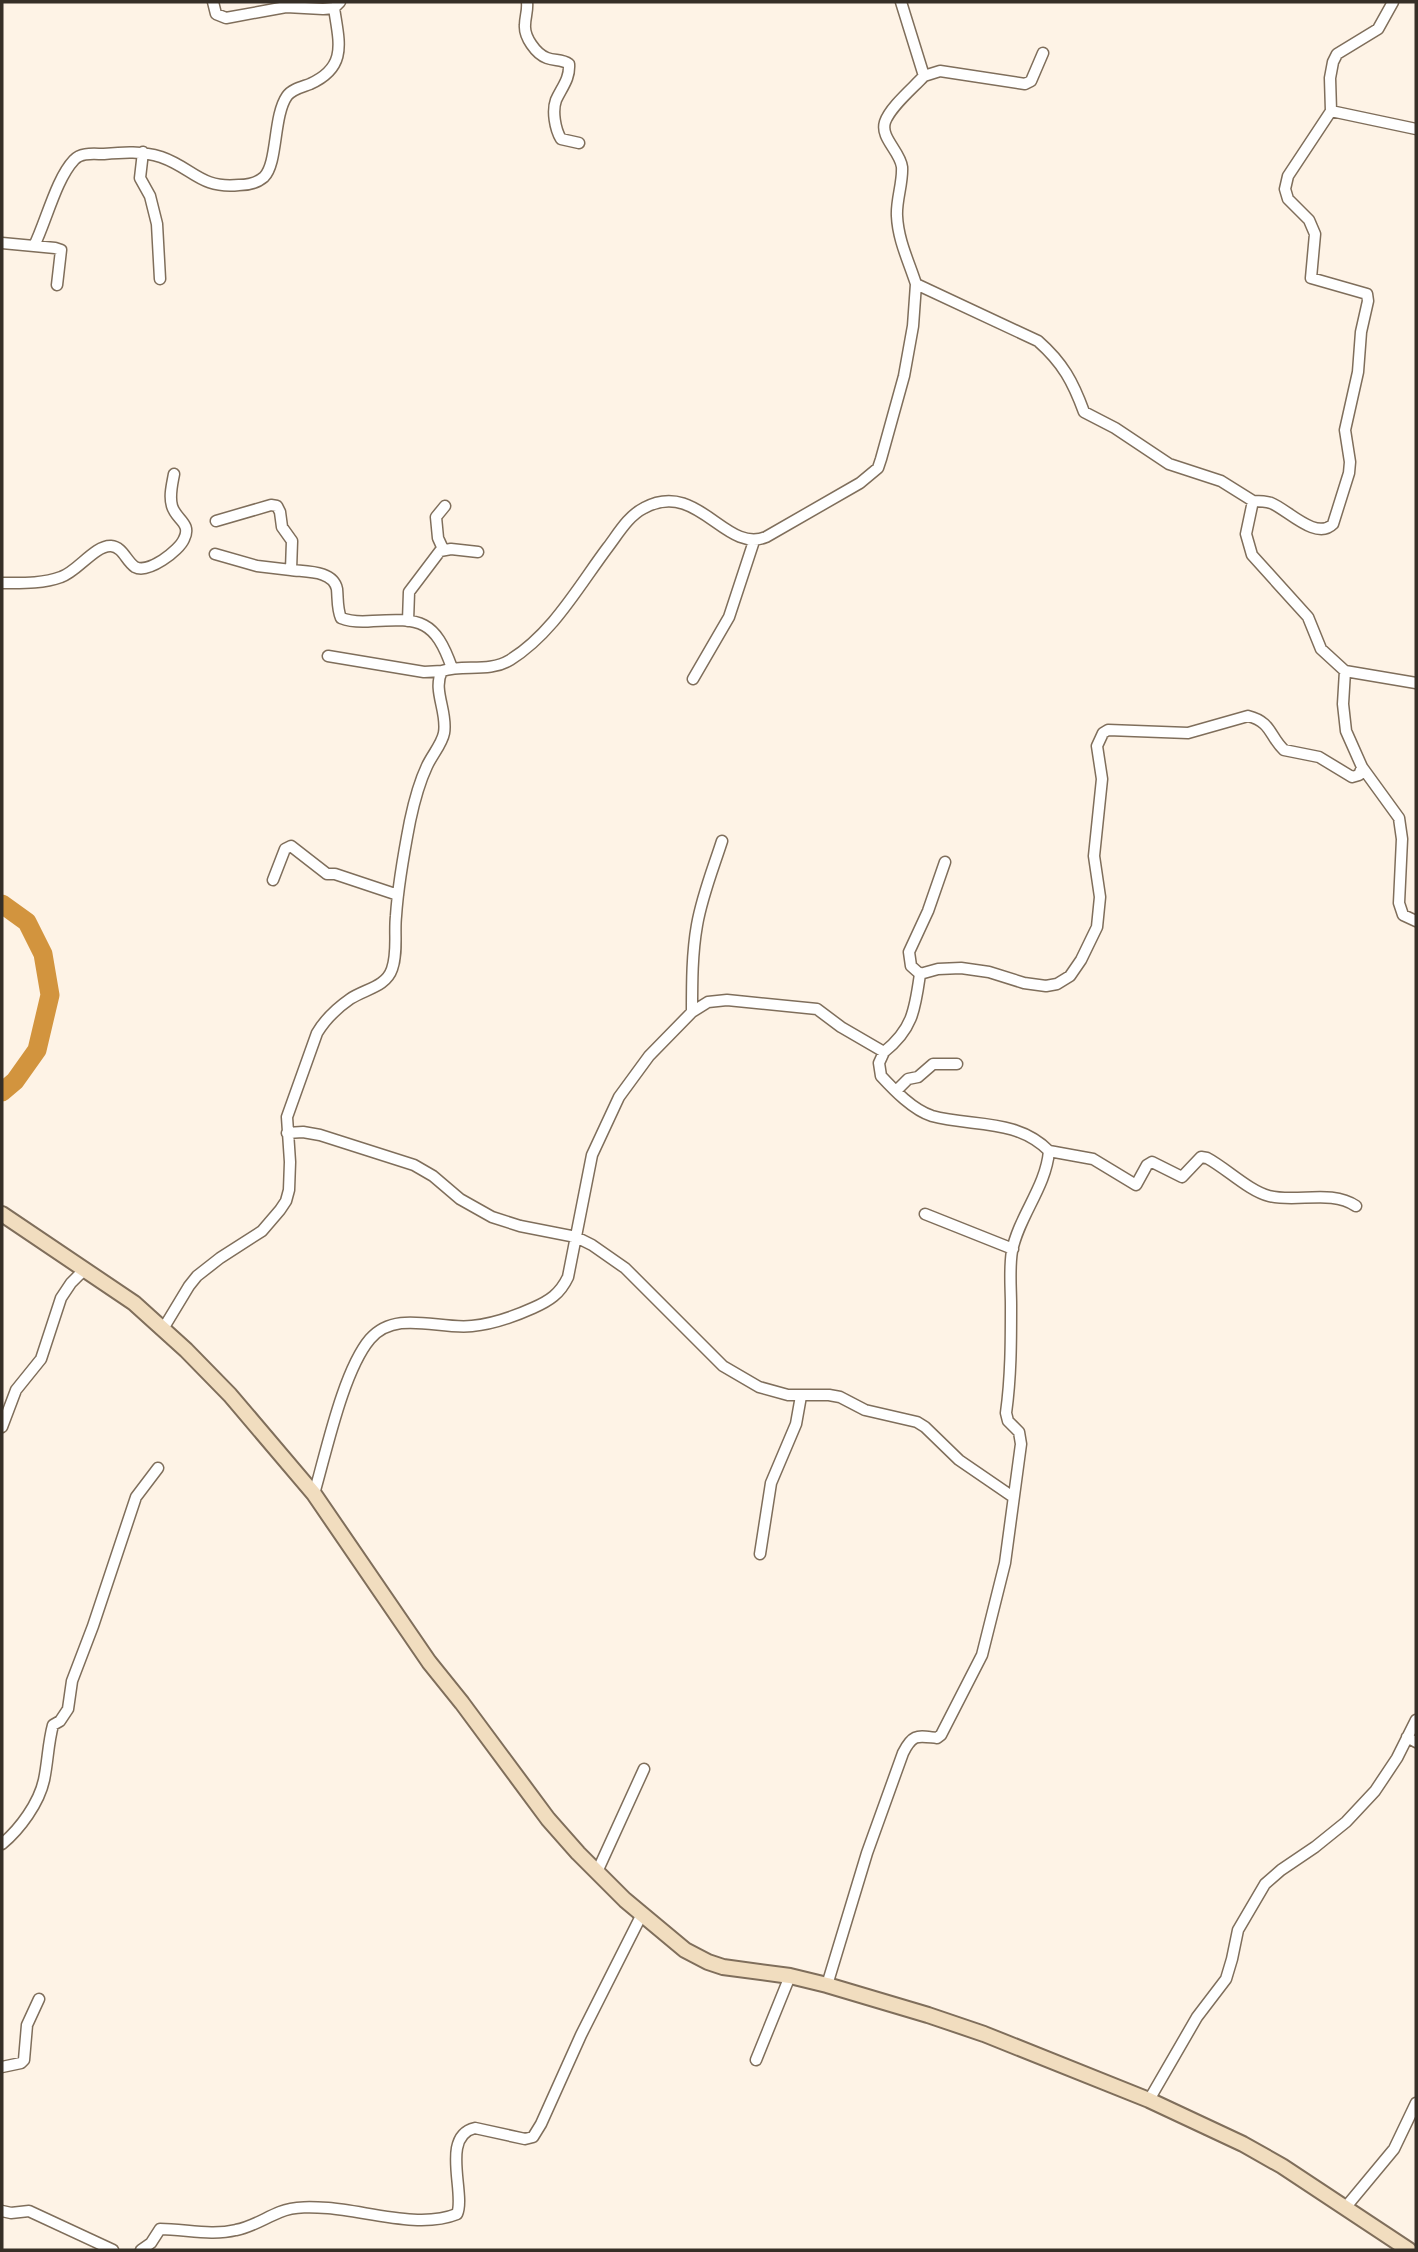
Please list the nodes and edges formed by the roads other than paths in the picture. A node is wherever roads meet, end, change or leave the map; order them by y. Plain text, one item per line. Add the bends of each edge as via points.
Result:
1 (213, 2) edge
2 (527, 2) edge
3 (901, 2) edge
4 (1393, 2) edge
5 (337, 5) edge
6 (1043, 53) dead end
7 (924, 76) junction
8 (1331, 111) junction
9 (1416, 130) edge
10 (579, 143) dead end
11 (143, 152) junction
12 (2, 243) edge
13 (34, 246) junction
14 (160, 279) dead end
15 (916, 284) junction
16 (57, 285) dead end
17 (174, 474) dead end
18 (1253, 501) junction
19 (445, 506) dead end
20 (216, 521) dead end
21 (754, 541) junction
22 (443, 549) junction
23 (478, 552) dead end
24 (215, 554) dead end
25 (290, 570) junction
26 (2, 583) edge
27 (408, 621) junction
28 (328, 656) dead end
29 (447, 669) junction
30 (1345, 671) junction
31 (693, 679) dead end
32 (1416, 683) edge
33 (1363, 767) junction
34 (722, 841) dead end
35 (945, 862) dead end
36 (274, 880) dead end
37 (398, 895) junction
38 (1416, 921) edge
39 (920, 974) junction
40 (692, 1012) junction
41 (884, 1052) junction
42 (957, 1064) dead end
43 (896, 1091) junction
44 (287, 1133) junction
45 (1049, 1150) junction
46 (1356, 1206) dead end
47 (2, 1214) edge
48 (925, 1214) dead end
49 (576, 1237) junction
50 (1013, 1249) junction
51 (85, 1269) junction
52 (163, 1329) junction
53 (801, 1396) junction
54 (2, 1427) edge
55 (158, 1468) dead end
56 (314, 1494) junction
57 (1013, 1497) junction
58 (760, 1555) dead end
59 (1416, 1720) edge
60 (1412, 1739) edge
61 (644, 1769) dead end
62 (2, 1844) edge
63 (597, 1871) junction
64 (642, 1914) junction
65 (790, 1976) junction
66 (827, 1985) junction
67 (39, 1999) dead end
68 (756, 2060) dead end
69 (2, 2067) edge
70 (1149, 2100) junction
71 (1416, 2103) edge
72 (1345, 2208) junction
73 (2, 2211) edge
74 (113, 2250) edge
75 (141, 2250) edge
76 (1409, 2250) edge

1 - 5 street via 216,13 226,18 286,7
2 - 10 street via 524,26 533,46 541,55 569,64 555,119 561,139
3 - 7 street
4 - 8 street via 1378,29 1337,54 1330,78
5 - 11 street via 337,60 321,78 286,97 269,170 262,178 251,184 222,186
6 - 7 street via 1031,81 1025,84 940,71
7 - 15 street via 890,113 884,132 902,167 896,214
8 - 9 street
8 - 18 street via 1288,176 1285,189 1315,234 1311,278 1367,294 1358,372 1345,430 1349,473 1329,528 1311,526 1272,503
11 - 13 street via 76,157
11 - 14 street via 140,178 157,224
12 - 13 street
13 - 16 street via 61,250
15 - 18 street via 1038,341 1073,383 1084,412 1168,464 1221,481
15 - 21 street via 904,376 878,468 860,483
17 - 26 street via 172,506 184,521 186,533 180,547 168,557 139,568 118,548 106,547 62,577
18 - 30 street via 1245,534 1252,555 1308,617 1321,649
19 - 22 street via 436,517
20 - 25 street via 278,506 282,527 292,541
21 - 29 street via 674,500 642,508 625,524 556,620 524,649 499,665
21 - 31 street via 729,617
22 - 23 street
22 - 27 street via 409,592
24 - 25 street
25 - 27 street via 332,579 343,619
27 - 29 street via 435,633 444,647
28 - 29 street via 424,672
29 - 37 street via 438,679 445,729 417,792
30 - 32 street
30 - 33 street via 1344,724
33 - 38 street via 1399,818 1399,902 1403,915
33 - 39 street via 1352,777 1319,757 1284,750 1268,725 1248,716 1188,733 1108,730 1097,746 1102,779 1094,856 1100,897 1097,928 1070,976 1046,986 961,968
34 - 40 street via 697,925
35 - 39 street via 909,952 911,966
36 - 37 street via 290,846 327,874
37 - 44 street via 390,974 325,1020 290,1104
39 - 41 street via 909,1024
40 - 41 street via 716,1000 810,1006
40 - 49 street via 649,1056 619,1097 592,1155
41 - 43 street via 880,1073
42 - 43 street via 933,1064
43 - 45 street via 932,1116 990,1123 1035,1139
44 - 49 street via 320,1136 414,1165 492,1217
44 - 52 street via 289,1190 281,1210 262,1231 197,1276
45 - 46 street via 1093,1159 1136,1185 1152,1162 1182,1177 1201,1157 1207,1158 1268,1196 1341,1199
45 - 50 street
47 - 51 street
48 - 50 street
49 - 53 street via 625,1268 723,1366 759,1387
49 - 56 street via 564,1285 545,1302 514,1317 470,1326 401,1322 370,1338 343,1395
50 - 57 street via 1006,1413 1020,1437 1020,1451
51 - 52 street
51 - 54 street via 61,1298 41,1359 16,1390
52 - 56 street via 230,1395
53 - 57 street via 829,1395 864,1410 917,1423 959,1460
53 - 58 street via 796,1424 771,1483
55 - 62 street via 136,1497 72,1681 68,1709 53,1725 39,1797
56 - 63 street via 429,1662 536,1804
57 - 66 street via 1005,1563 982,1655 939,1737 915,1737 903,1753
59 - 60 street
60 - 70 street via 1346,1822 1265,1884 1238,1930 1226,1979
61 - 63 street
63 - 64 street
64 - 65 street via 685,1950 708,1962
64 - 75 street via 533,2137 475,2129 462,2136 457,2152 457,2214 400,2218 302,2207 232,2231 160,2230
65 - 66 street
65 - 68 street
66 - 70 street via 984,2034
67 - 69 street via 27,2025 24,2060
70 - 72 street via 1282,2166
71 - 72 street via 1394,2148
72 - 76 street
73 - 74 street via 29,2211

